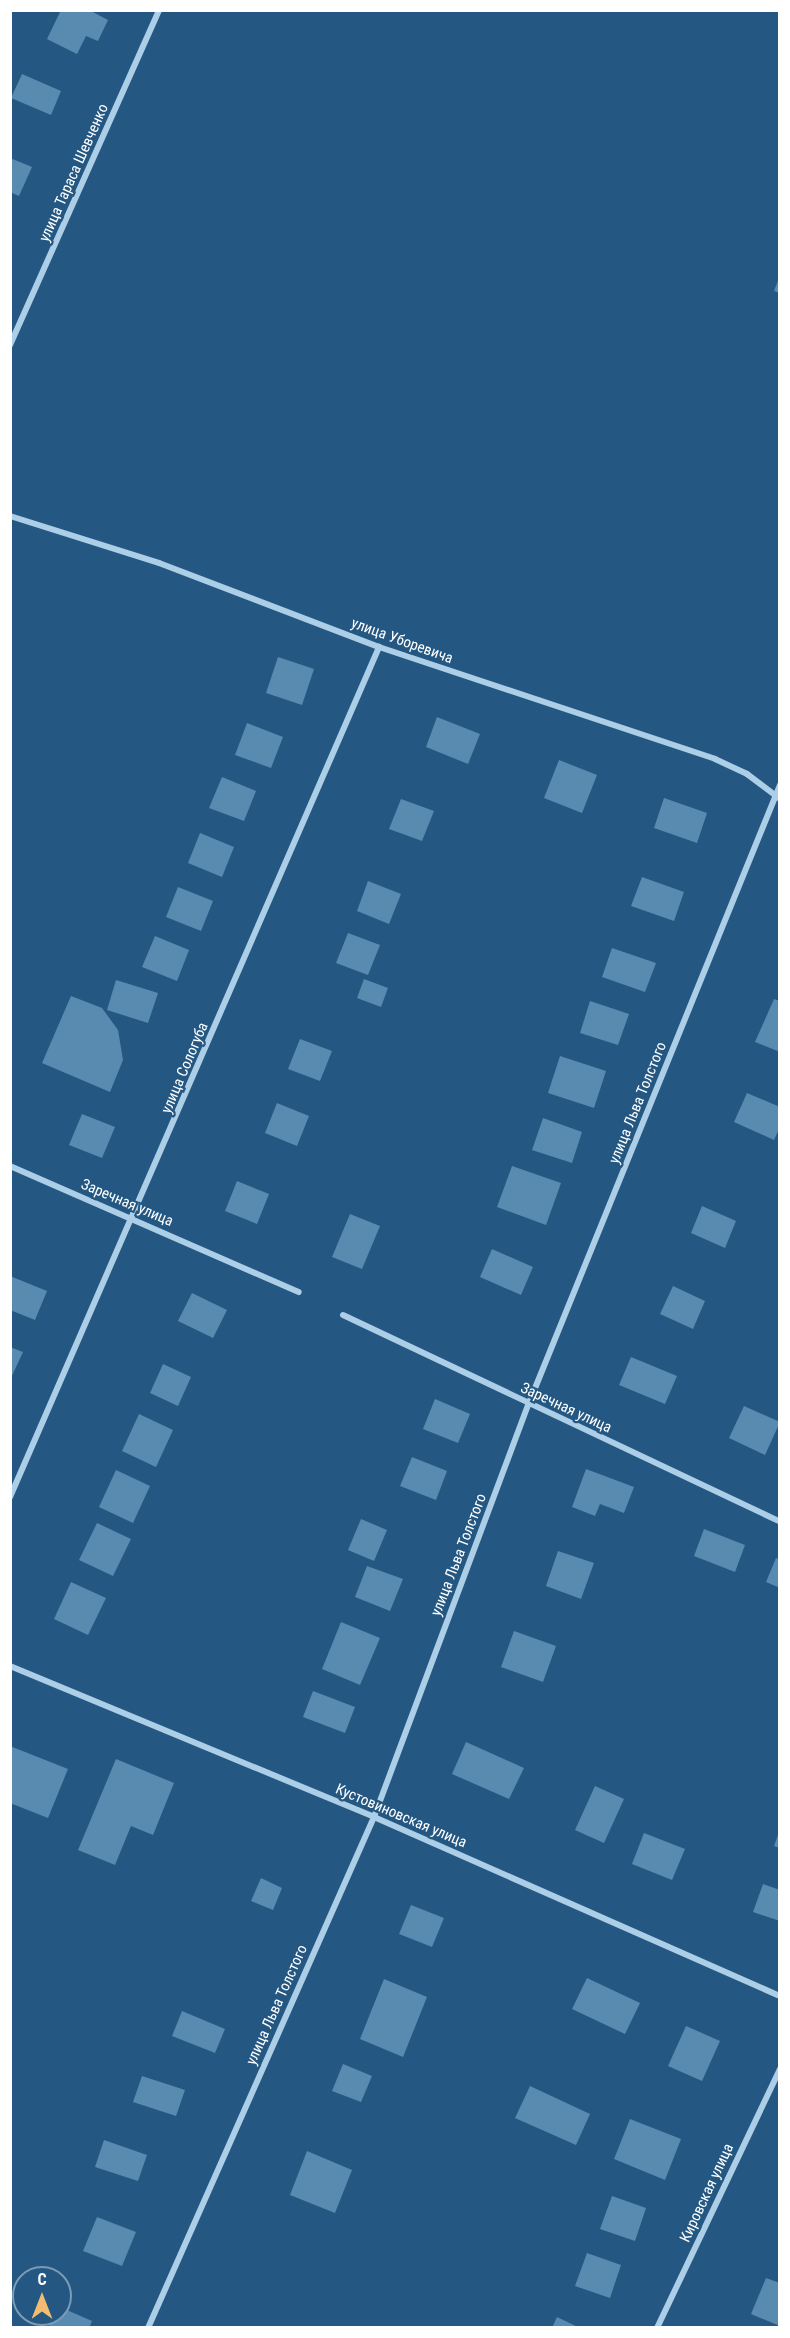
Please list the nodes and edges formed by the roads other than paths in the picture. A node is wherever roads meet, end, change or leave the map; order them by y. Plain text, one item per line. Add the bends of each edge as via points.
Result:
1 (159, 10) edge
2 (10, 345) edge
3 (10, 516) edge
4 (379, 647) junction
5 (780, 785) edge
6 (777, 798) edge
7 (10, 1166) edge
8 (134, 1218) junction
9 (299, 1292) dead end
10 (343, 1315) dead end
11 (529, 1403) junction
12 (10, 1497) edge
13 (780, 1522) edge
14 (10, 1666) edge
15 (374, 1817) junction
16 (780, 1996) edge
17 (780, 2069) edge
18 (148, 2328) edge
19 (657, 2328) edge

1 - 2 street, улица Тараса Шевченко
3 - 4 street, улица Уборевича via 159,563
4 - 6 street, улица Уборевича via 715,759 747,774
4 - 8 street, улица Сологуба
5 - 6 street, улица Льва Толстого
6 - 11 street, улица Льва Толстого
7 - 8 street, Заречная улица
8 - 9 street, Заречная улица
8 - 12 street, улица Сологуба
10 - 11 street, Заречная улица
11 - 13 street, Заречная улица
11 - 15 street, улица Льва Толстого
14 - 15 street, Кустовиновская улица
15 - 16 street, Кустовиновская улица
15 - 18 street, улица Льва Толстого
17 - 19 street, Кировская улица

